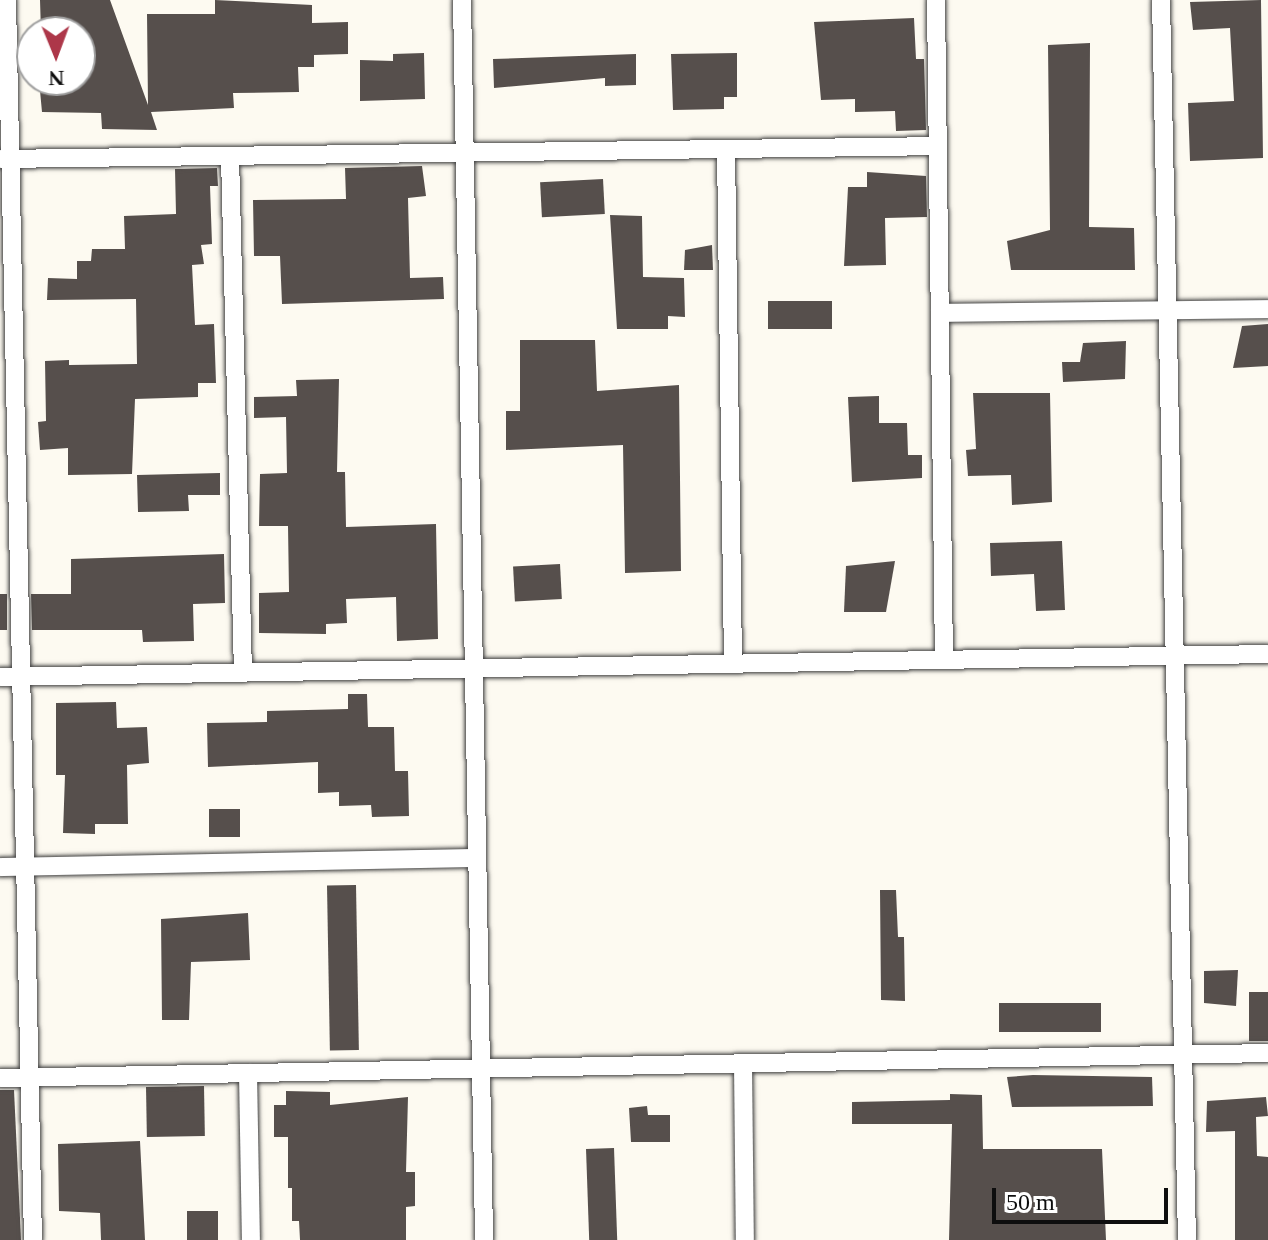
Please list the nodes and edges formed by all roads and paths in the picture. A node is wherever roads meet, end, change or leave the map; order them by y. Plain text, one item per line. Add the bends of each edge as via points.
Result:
1 (7, 0) edge
2 (462, 0) edge
3 (936, 0) edge
4 (1161, 0) edge
5 (938, 146) junction
6 (726, 149) junction
7 (464, 153) junction
8 (230, 156) junction
9 (5, 159) edge
10 (1268, 309) edge
11 (1167, 310) junction
12 (940, 313) junction
13 (9, 488) edge
14 (1268, 654) edge
15 (1175, 656) junction
16 (944, 660) junction
17 (733, 664) junction
18 (474, 668) junction
19 (243, 672) junction
20 (21, 676) junction
21 (0, 677) edge
22 (477, 858) junction
23 (25, 866) junction
24 (0, 867) edge
25 (1268, 1053) edge
26 (1183, 1054) junction
27 (743, 1063) junction
28 (481, 1069) junction
29 (248, 1073) junction
30 (0, 1078) edge
31 (29, 1078) junction
32 (33, 1240) edge
33 (251, 1240) edge
34 (484, 1240) edge
35 (745, 1240) edge
36 (1187, 1240) edge

1 - 9 street
2 - 7 street
3 - 5 street
4 - 11 street
5 - 6 street
5 - 12 street
6 - 7 street
6 - 17 street
7 - 8 street
7 - 18 street
8 - 9 street
8 - 19 street
9 - 13 street
10 - 11 street
11 - 12 street
11 - 15 street
12 - 16 street
13 - 20 street
14 - 15 street
15 - 16 street
15 - 26 street
16 - 17 street
17 - 18 street
18 - 19 street
18 - 22 street
19 - 20 street
20 - 21 street
20 - 23 street
22 - 23 street
22 - 28 street
23 - 24 street
23 - 31 street
25 - 26 street
26 - 27 street
26 - 36 street
27 - 28 street
27 - 35 street
28 - 29 street
28 - 34 street
29 - 31 street
29 - 33 street
30 - 31 street
31 - 32 street

